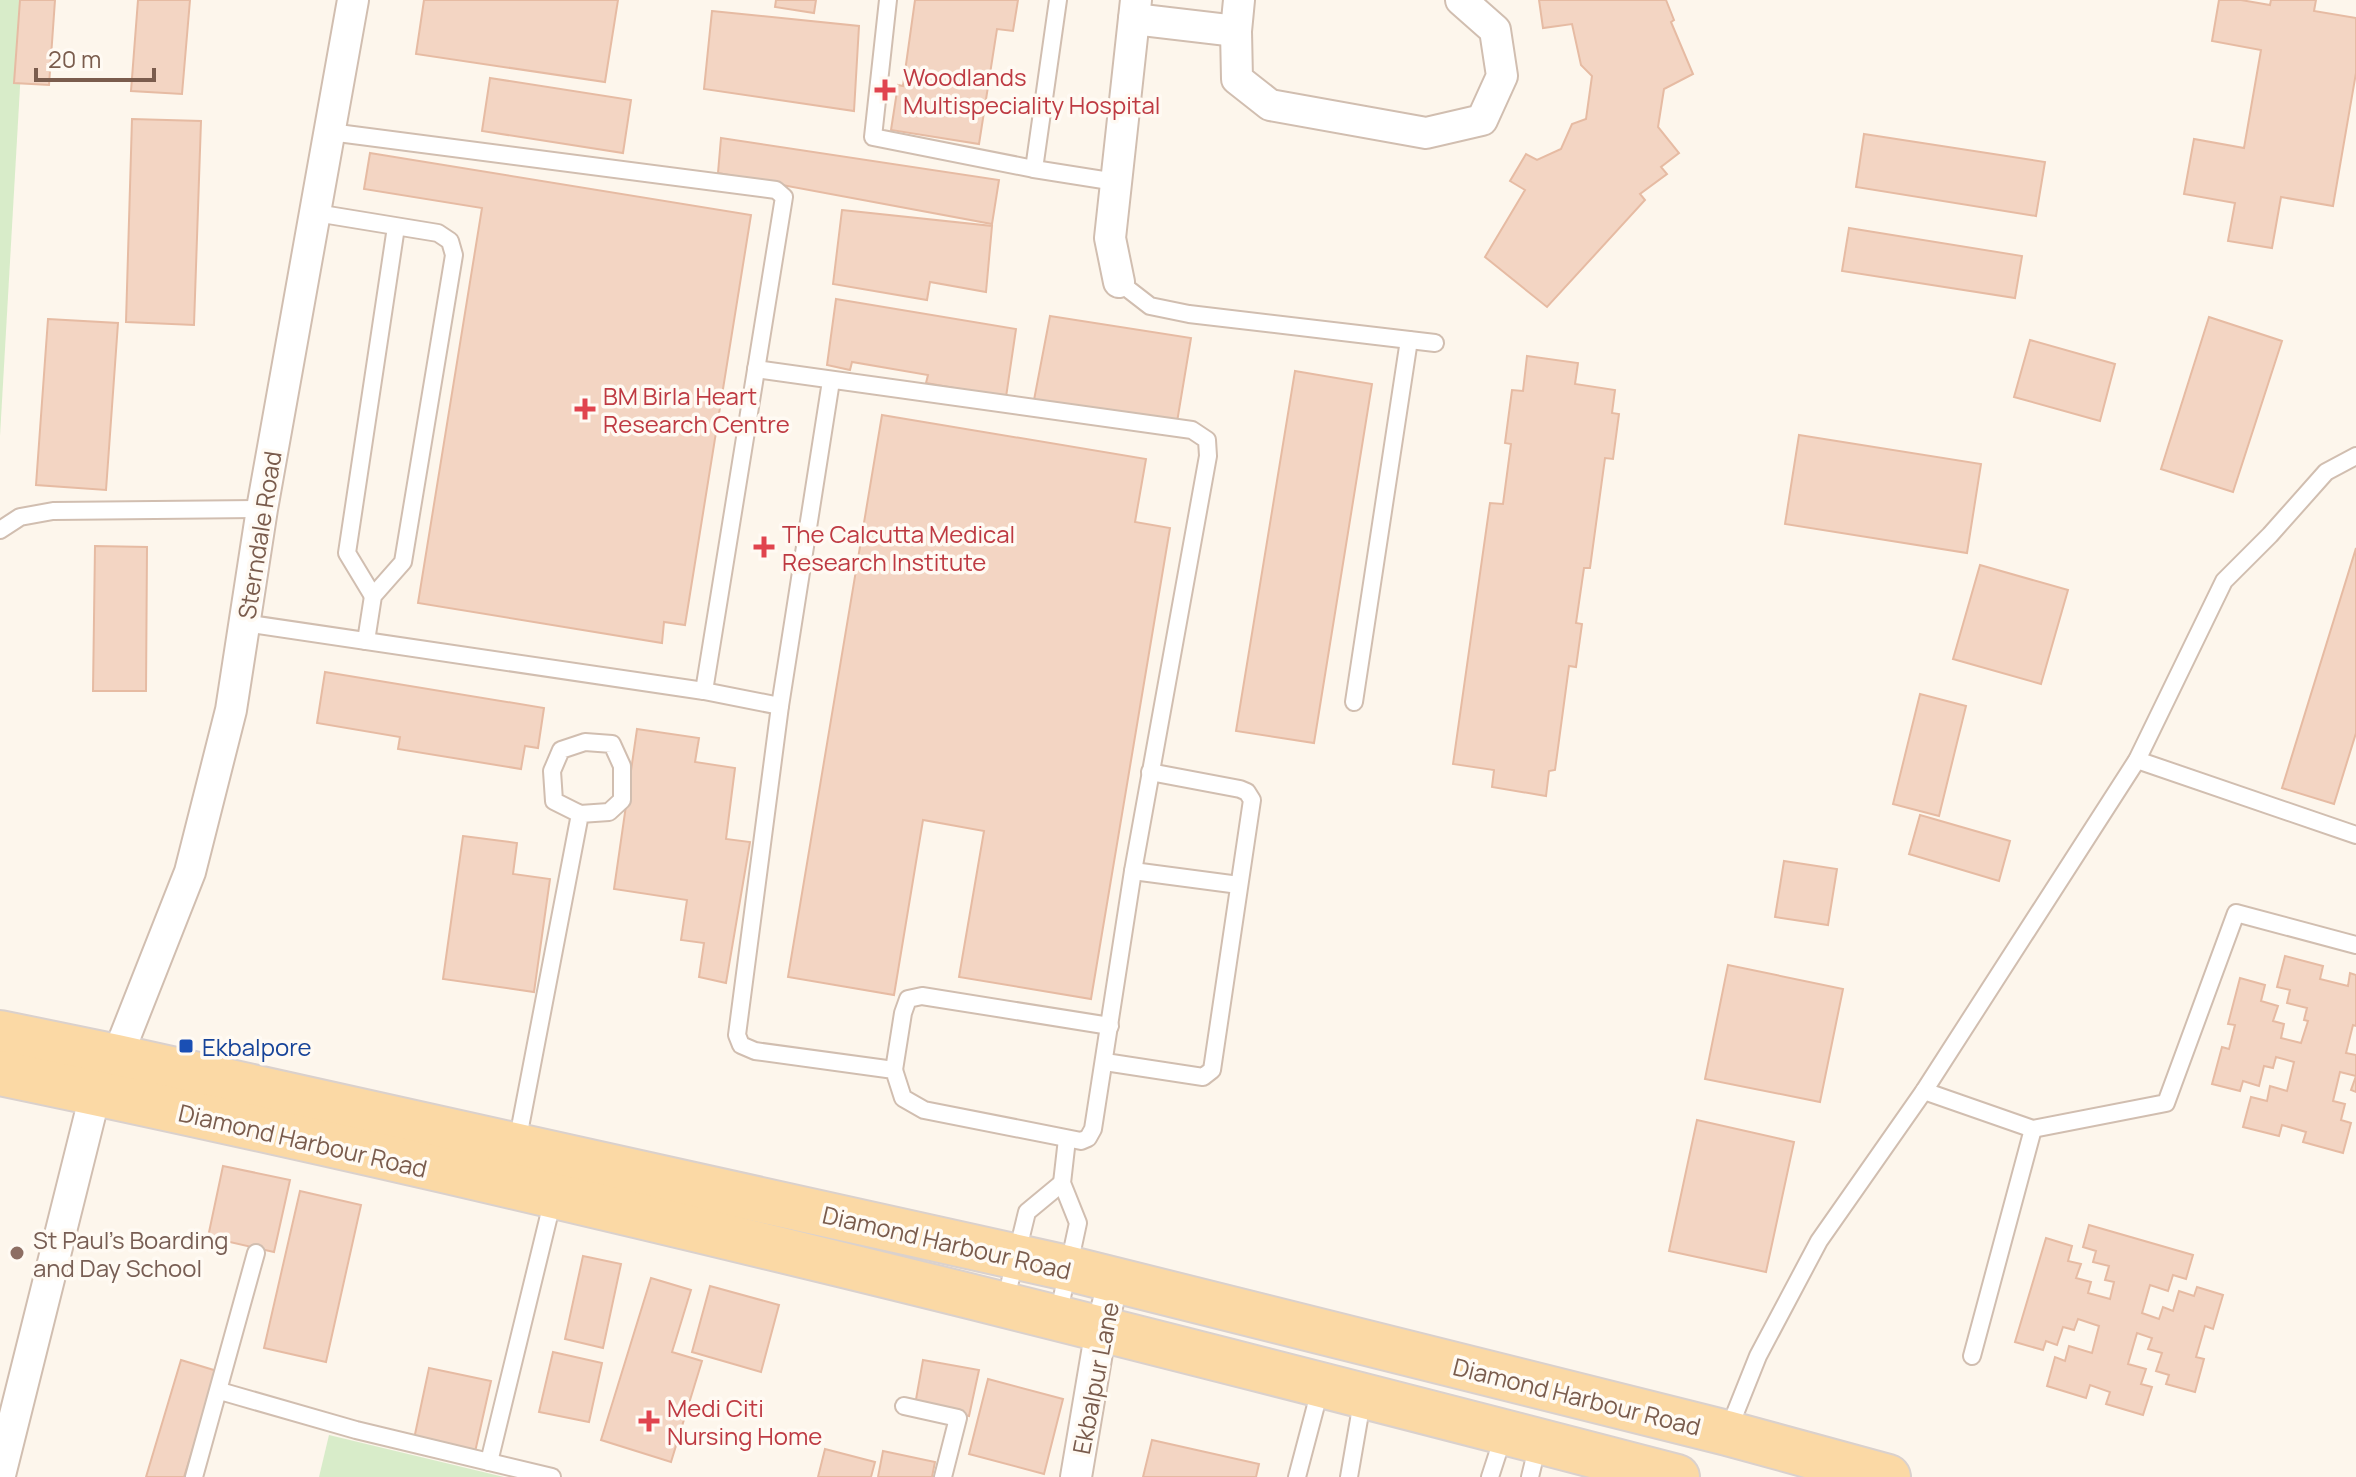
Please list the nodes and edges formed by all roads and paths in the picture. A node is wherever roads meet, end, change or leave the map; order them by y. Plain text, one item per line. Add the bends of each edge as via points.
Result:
1 (353, 0) edge
2 (888, 0) edge
3 (1058, 0) edge
4 (1239, 0) edge
5 (1461, 0) edge
6 (1135, 9) edge
7 (1236, 31) junction
8 (330, 132) junction
9 (1034, 169) junction
10 (1116, 182) junction
11 (316, 213) junction
12 (396, 227) junction
13 (1119, 282) joint
14 (1409, 340) junction
15 (1435, 343) dead end
16 (756, 369) junction
17 (831, 381) junction
18 (2356, 456) edge
19 (262, 509) junction
20 (0, 530) edge
21 (373, 596) junction
22 (244, 623) junction
23 (366, 641) junction
24 (704, 691) junction
25 (1354, 702) dead end
26 (780, 706) junction
27 (2137, 760) junction
28 (1150, 772) junction
29 (580, 814) junction
30 (2356, 835) edge
31 (1133, 871) junction
32 (1239, 885) junction
33 (2356, 945) edge
34 (1110, 1026) junction
35 (0, 1033) edge
36 (1105, 1062) junction
37 (894, 1070) junction
38 (0, 1073) edge
39 (109, 1075) junction
40 (1924, 1091) junction
41 (2033, 1129) junction
42 (1067, 1139) junction
43 (517, 1145) junction
44 (1062, 1183) junction
45 (554, 1196) junction
46 (256, 1253) dead end
47 (1014, 1256) junction
48 (1067, 1268) junction
49 (1114, 1280) junction
50 (1004, 1305) junction
51 (1057, 1318) junction
52 (1101, 1329) junction
53 (1972, 1356) dead end
54 (1321, 1385) junction
55 (220, 1391) junction
56 (1363, 1396) junction
57 (904, 1406) dead end
58 (1727, 1433) junction
59 (1524, 1450) edge
60 (489, 1462) junction
61 (1792, 1464) edge
62 (0, 1475) edge
63 (194, 1477) edge
64 (552, 1477) edge
65 (943, 1477) edge
66 (1076, 1477) edge
67 (1297, 1477) edge
68 (1349, 1477) edge
69 (1490, 1477) edge
70 (1677, 1477) edge
71 (1888, 1477) edge

1 - 8 street, Sterndale Road
2 - 9 lane via 873,137
3 - 9 lane
4 - 7 street
5 - 7 street via 1495,30 1502,76 1482,120 1426,133 1270,105 1237,79
6 - 7 street
6 - 10 street
8 - 11 street, Sterndale Road
8 - 16 lane via 781,192
9 - 10 lane
10 - 13 street via 1110,238
11 - 12 lane
11 - 19 street, Sterndale Road
12 - 21 lane via 347,553
12 - 21 lane via 438,233 450,241 454,255 403,562
13 - 14 lane via 1150,306 1189,314
14 - 15 lane
14 - 25 lane
16 - 17 lane
16 - 24 lane
17 - 26 lane
17 - 28 lane via 1192,430 1207,440
18 - 27 lane via 2326,472 2224,581
19 - 20 lane via 53,511 20,517
19 - 22 street, Sterndale Road
21 - 23 lane
22 - 23 lane
22 - 39 street, Sterndale Road via 231,710 190,872
23 - 24 lane
24 - 26 lane
26 - 37 lane via 737,1035 741,1045 755,1051
27 - 30 lane
27 - 40 lane
28 - 31 lane
28 - 32 lane via 1247,792 1252,800
29 - 29 lane via 609,812 622,800 622,766 612,744 585,742 561,750 552,771 554,801
29 - 43 lane
31 - 32 lane
31 - 34 lane
32 - 36 lane via 1212,1070 1203,1077
33 - 41 lane via 2236,913 2166,1103
34 - 36 lane
34 - 37 lane via 922,996 908,999
35 - 39 main road, Diamond Harbour Road
36 - 42 lane via 1093,1129 1081,1141
37 - 42 lane via 903,1098 924,1110
38 - 39 main road, Diamond Harbour Road
39 - 43 main road, Diamond Harbour Road
39 - 45 main road, Diamond Harbour Road
39 - 62 street, Sterndale Road via 93,1103
40 - 41 lane
40 - 58 lane via 1819,1241 1758,1356
41 - 53 lane
42 - 44 lane
43 - 47 main road, Diamond Harbour Road
44 - 47 lane via 1027,1212
44 - 48 lane via 1078,1223
45 - 50 main road, Diamond Harbour Road
45 - 60 lane
46 - 55 lane
47 - 48 main road, Diamond Harbour Road
47 - 50 lane
48 - 49 main road, Diamond Harbour Road
48 - 51 lane
49 - 52 street, Ekbalpur Lane
49 - 58 main road, Diamond Harbour Road
50 - 51 main road, Diamond Harbour Road
51 - 52 main road, Diamond Harbour Road
52 - 54 main road, Diamond Harbour Road
52 - 66 street, Ekbalpur Lane
54 - 56 main road, Diamond Harbour Road
54 - 67 lane
55 - 60 lane
55 - 63 lane
56 - 59 main road, Diamond Harbour Road
56 - 68 lane
57 - 65 lane via 958,1418
58 - 61 main road, Diamond Harbour Road
59 - 69 lane
59 - 70 main road, Diamond Harbour Road
60 - 64 lane
61 - 71 main road, Diamond Harbour Road

